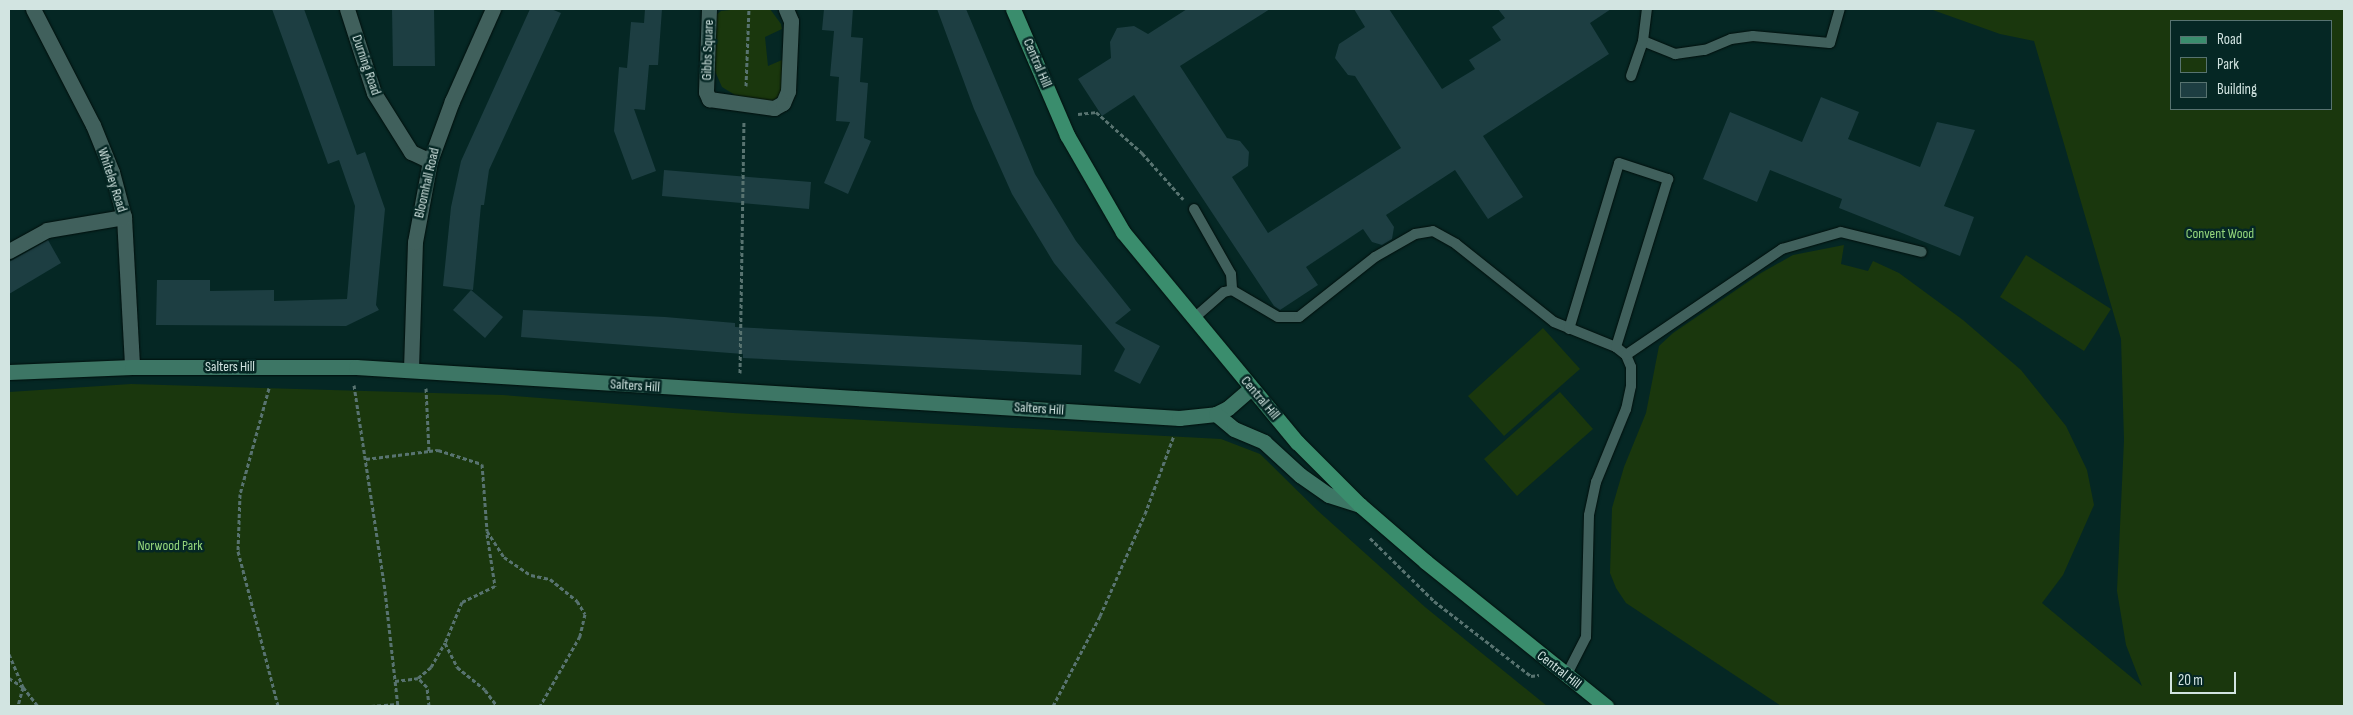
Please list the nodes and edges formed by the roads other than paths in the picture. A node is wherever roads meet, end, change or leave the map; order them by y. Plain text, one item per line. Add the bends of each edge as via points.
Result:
1 (33, 9) edge
2 (347, 9) edge
3 (493, 9) edge
4 (709, 9) edge
5 (786, 9) edge
6 (1013, 9) edge
7 (1646, 9) edge
8 (1840, 9) edge
9 (1643, 41) junction
10 (1631, 76) dead end
11 (430, 161) junction
12 (1194, 209) road end
13 (124, 217) junction
14 (9, 251) edge
15 (1922, 252) dead end
16 (1232, 290) junction
17 (1193, 318) junction
18 (1569, 329) junction
19 (1616, 348) junction
20 (1626, 355) junction
21 (132, 367) junction
22 (419, 370) junction
23 (9, 372) edge
24 (1251, 388) junction
25 (1216, 414) junction
26 (1360, 505) junction
27 (1566, 676) junction
28 (1606, 706) edge

1 - 13 street, Whiteley Road via 93,125 112,172
2 - 11 street, Durning Road via 374,93 411,152
3 - 11 street, Bloomhall Road via 452,101
4 - 5 street, Gibbs Square via 706,92 709,99 774,108 783,103 788,92 790,21
6 - 17 main road, Central Hill via 1061,121 1123,232
7 - 9 lane
8 - 9 lane via 1830,43 1753,36 1731,39 1705,50 1675,54
9 - 10 lane
11 - 22 street, Bloomhall Road via 415,242
12 - 16 lane via 1231,274
13 - 14 street via 47,230
13 - 21 street, Whiteley Road
15 - 20 lane via 1841,232 1782,249
16 - 17 lane via 1224,292
16 - 18 lane via 1278,317 1299,317 1375,257 1415,234 1433,231 1456,244 1532,308
17 - 24 main road, Central Hill
18 - 19 lane
18 - 19 lane via 1619,163 1668,179
19 - 20 lane
20 - 27 lane via 1631,367 1632,386 1596,482 1590,515 1586,637
21 - 22 street, Salters Hill
21 - 23 street, Salters Hill
22 - 25 street, Salters Hill via 740,393 1179,418
24 - 25 street, Salters Hill
24 - 26 main road, Central Hill via 1296,442
25 - 26 street via 1234,429 1264,442 1300,475 1329,495
26 - 27 main road, Central Hill
27 - 28 main road, Central Hill

